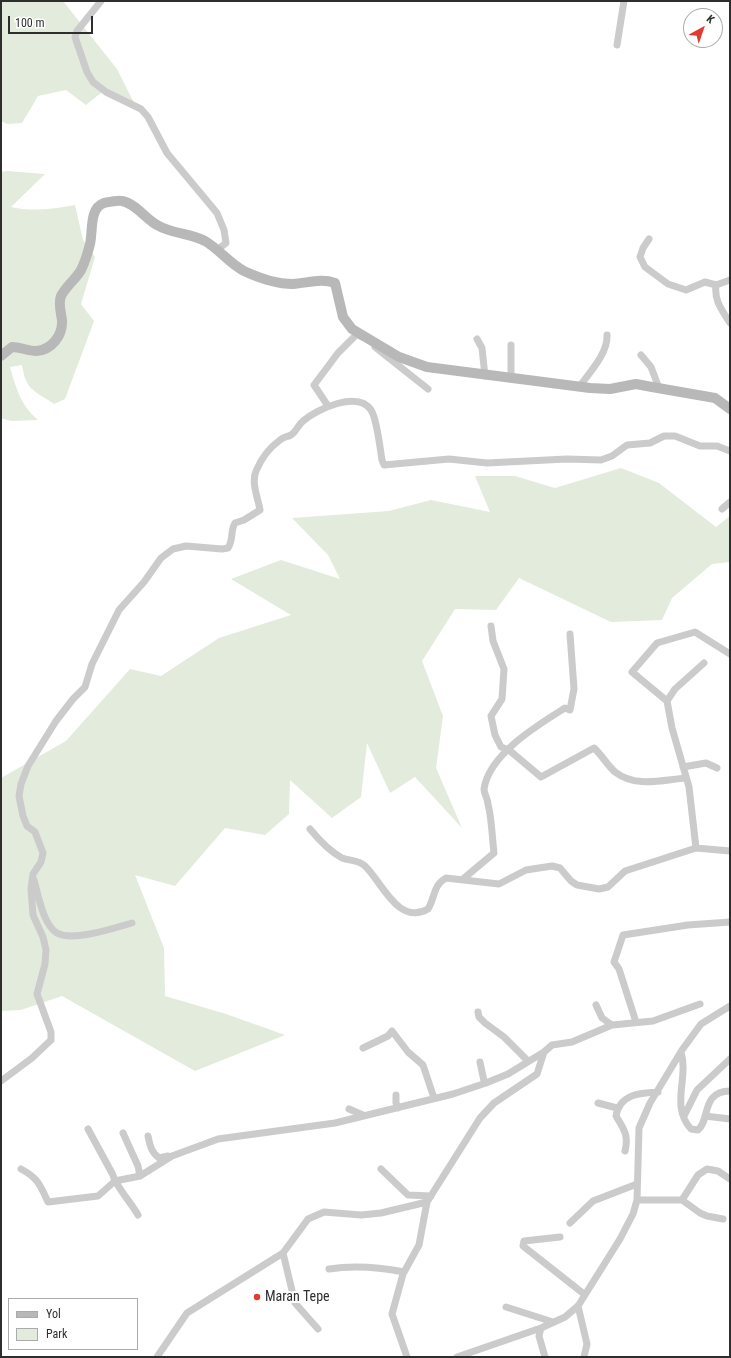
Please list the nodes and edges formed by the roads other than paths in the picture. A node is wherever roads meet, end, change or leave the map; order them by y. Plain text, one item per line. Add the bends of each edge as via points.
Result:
1 (101, 1) edge
2 (624, 1) edge
3 (617, 45) dead end
4 (649, 239) dead end
5 (217, 250) junction
6 (730, 280) edge
7 (716, 285) junction
8 (730, 323) edge
9 (357, 334) junction
10 (607, 335) dead end
11 (477, 339) dead end
12 (511, 345) dead end
13 (1, 356) edge
14 (641, 356) dead end
15 (485, 376) junction
16 (511, 379) junction
17 (580, 386) junction
18 (659, 388) junction
19 (428, 390) dead end
20 (328, 406) junction
21 (730, 409) edge
22 (730, 451) edge
23 (730, 502) edge
24 (722, 509) dead end
25 (492, 626) dead end
26 (570, 634) dead end
27 (730, 654) edge
28 (704, 663) dead end
29 (667, 701) junction
30 (509, 750) junction
31 (682, 767) junction
32 (717, 768) dead end
33 (686, 778) junction
34 (310, 829) dead end
35 (696, 848) junction
36 (730, 851) edge
37 (33, 874) junction
38 (463, 879) junction
39 (730, 922) edge
40 (132, 923) dead end
41 (700, 1004) dead end
42 (596, 1005) dead end
43 (730, 1006) edge
44 (478, 1012) dead end
45 (636, 1022) junction
46 (612, 1025) junction
47 (363, 1048) dead end
48 (544, 1052) junction
49 (681, 1052) junction
50 (730, 1059) edge
51 (528, 1061) junction
52 (480, 1062) dead end
53 (1, 1081) edge
54 (486, 1083) junction
55 (730, 1091) edge
56 (658, 1092) junction
57 (396, 1095) dead end
58 (434, 1098) junction
59 (598, 1103) dead end
60 (398, 1108) junction
61 (618, 1108) junction
62 (349, 1109) dead end
63 (366, 1116) junction
64 (684, 1116) junction
65 (704, 1116) junction
66 (730, 1119) edge
67 (88, 1129) dead end
68 (123, 1134) dead end
69 (148, 1136) dead end
70 (625, 1151) dead end
71 (172, 1156) junction
72 (21, 1169) dead end
73 (381, 1169) dead end
74 (140, 1176) junction
75 (730, 1178) edge
76 (115, 1182) junction
77 (637, 1184) junction
78 (429, 1199) junction
79 (637, 1200) junction
80 (682, 1200) junction
81 (138, 1215) dead end
82 (723, 1219) dead end
83 (570, 1223) dead end
84 (560, 1237) dead end
85 (283, 1252) junction
86 (329, 1269) dead end
87 (404, 1272) junction
88 (584, 1294) junction
89 (578, 1306) junction
90 (506, 1307) dead end
91 (553, 1322) junction
92 (541, 1328) junction
93 (318, 1329) dead end
94 (158, 1357) edge
95 (407, 1357) edge
96 (457, 1357) edge
97 (545, 1357) edge
98 (584, 1357) edge

1 - 5 street via 75,37 87,72 93,82 106,92 141,109 148,117 167,153 217,213 226,243
2 - 3 street
4 - 7 street via 640,257 645,267 668,284 686,290 705,282
5 - 9 street via 242,270 276,283 325,280 334,283 343,317
5 - 13 street via 189,234 157,225 132,205 122,201 103,204 93,219 90,243 81,270 62,295 62,324 58,338 44,350 12,347
6 - 7 street
7 - 8 street via 717,303
9 - 15 street via 399,357 427,367
9 - 19 street
9 - 20 street via 338,353 314,385
10 - 17 street via 608,341 598,361
11 - 15 street via 482,348
12 - 16 street
14 - 18 street via 652,367
15 - 16 street
16 - 17 street
17 - 18 street via 610,389 636,384
18 - 21 street via 715,398
20 - 22 street via 353,400 362,401 371,409 384,464 449,459 487,463 601,460 612,456 627,445 650,443 664,436 675,436 700,446 717,446
20 - 37 street via 302,422 292,434 280,439 265,454 255,473 260,510 235,523 232,528 232,542 228,548 186,546 173,550 161,558 119,610 92,664 85,687 56,721 28,766 21,784 19,796 23,816 27,826 35,832 43,853 41,862
23 - 24 street
25 - 30 street via 494,641 504,669 502,699 491,716 495,735 501,747
26 - 30 street via 574,689 570,710 565,708 533,728
27 - 29 street via 695,632 657,643 632,672
28 - 29 street via 675,689
29 - 31 street
30 - 33 street via 541,777 594,748 614,771 627,780 637,782
30 - 38 street via 491,769 484,790 494,853
31 - 32 street via 706,763
31 - 33 street
33 - 35 street
34 - 38 street via 323,845 342,858 366,867 389,899 408,911 416,913 428,909 439,882 446,878
35 - 36 street
35 - 38 street via 626,871 608,887 599,889 578,885 560,868 552,866 526,870 499,884
37 - 40 street via 46,920 56,932 67,936 82,935
37 - 53 street via 33,915 46,950 37,994 51,1032 51,1040
39 - 45 street via 688,925 623,935 614,962
41 - 45 street via 653,1021
42 - 46 street via 602,1018
43 - 49 street via 701,1024
44 - 51 street via 485,1023 504,1037
45 - 46 street
46 - 48 street via 572,1042 552,1045
47 - 58 street via 388,1036 392,1031 422,1065
48 - 51 street
48 - 78 street via 537,1074 494,1103 480,1118
49 - 56 street
49 - 64 street via 684,1071 679,1102
50 - 64 street via 697,1090
51 - 54 street via 508,1074
52 - 54 street
54 - 58 street
55 - 65 street via 710,1101
56 - 61 street via 627,1097
56 - 77 street via 639,1128
57 - 60 street
58 - 60 street
59 - 61 street
60 - 63 street
61 - 70 street via 616,1116 625,1129 628,1140
62 - 63 street
63 - 71 street via 334,1123 218,1139
64 - 65 street via 690,1127 696,1130 702,1127
65 - 66 street
67 - 76 street
68 - 74 street
69 - 71 street via 150,1149 155,1155 159,1158
71 - 74 street
72 - 76 street via 33,1175 40,1183 48,1202 98,1196
73 - 78 street via 408,1194
74 - 76 street
75 - 80 street via 718,1171 707,1169 698,1175
76 - 81 street
77 - 79 street
77 - 83 street via 593,1200
78 - 85 street via 381,1213 361,1215 324,1212 308,1219
78 - 87 street via 419,1245
79 - 80 street
79 - 88 street via 626,1230
80 - 82 street via 700,1213
84 - 88 street via 524,1241 523,1246
85 - 93 street via 295,1303
85 - 94 street via 187,1313
86 - 87 street via 351,1266 377,1267
87 - 95 street via 392,1314
88 - 89 street
89 - 91 street via 565,1317
89 - 98 street via 587,1344
90 - 91 street
91 - 92 street
92 - 96 street
92 - 97 street via 539,1336

